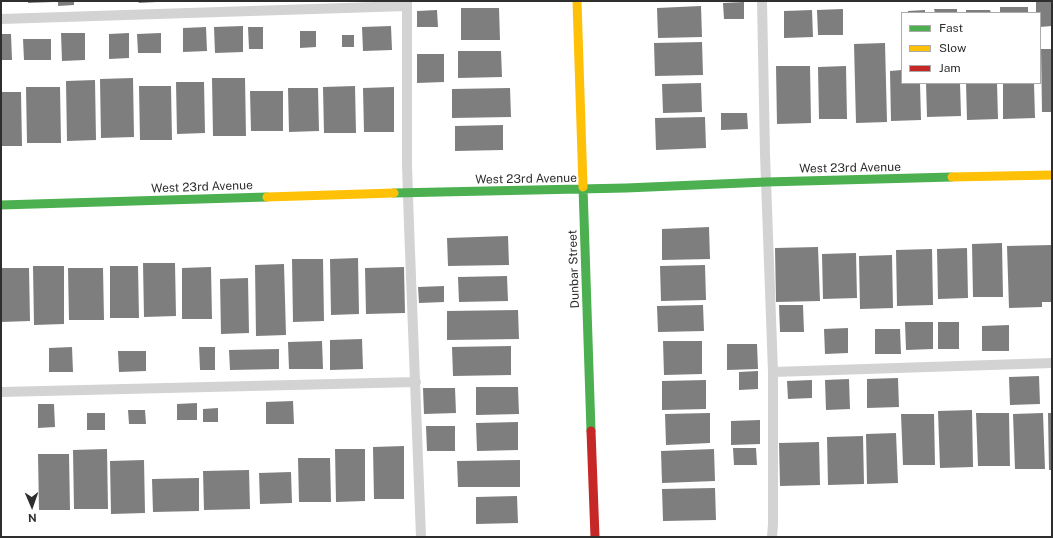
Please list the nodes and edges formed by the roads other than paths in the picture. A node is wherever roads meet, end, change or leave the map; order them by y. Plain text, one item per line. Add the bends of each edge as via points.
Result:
1 (577, 1) edge
2 (762, 1) edge
3 (407, 4) edge
4 (1, 19) edge
5 (1052, 175) edge
6 (766, 182) junction
7 (583, 190) junction
8 (408, 193) junction
9 (1, 205) edge
10 (1052, 363) edge
11 (773, 372) junction
12 (416, 382) junction
13 (1, 392) edge
14 (421, 537) edge
15 (595, 537) edge
16 (772, 537) edge

1 - 7 street, Dunbar Street
2 - 6 lane
3 - 4 lane
3 - 8 lane
5 - 6 street, West 23rd Avenue
6 - 7 street, West 23rd Avenue
6 - 11 lane
7 - 8 street, West 23rd Avenue
7 - 15 street, Dunbar Street
8 - 9 street, West 23rd Avenue
8 - 12 lane
10 - 11 lane
11 - 16 lane
12 - 13 lane
12 - 14 lane

